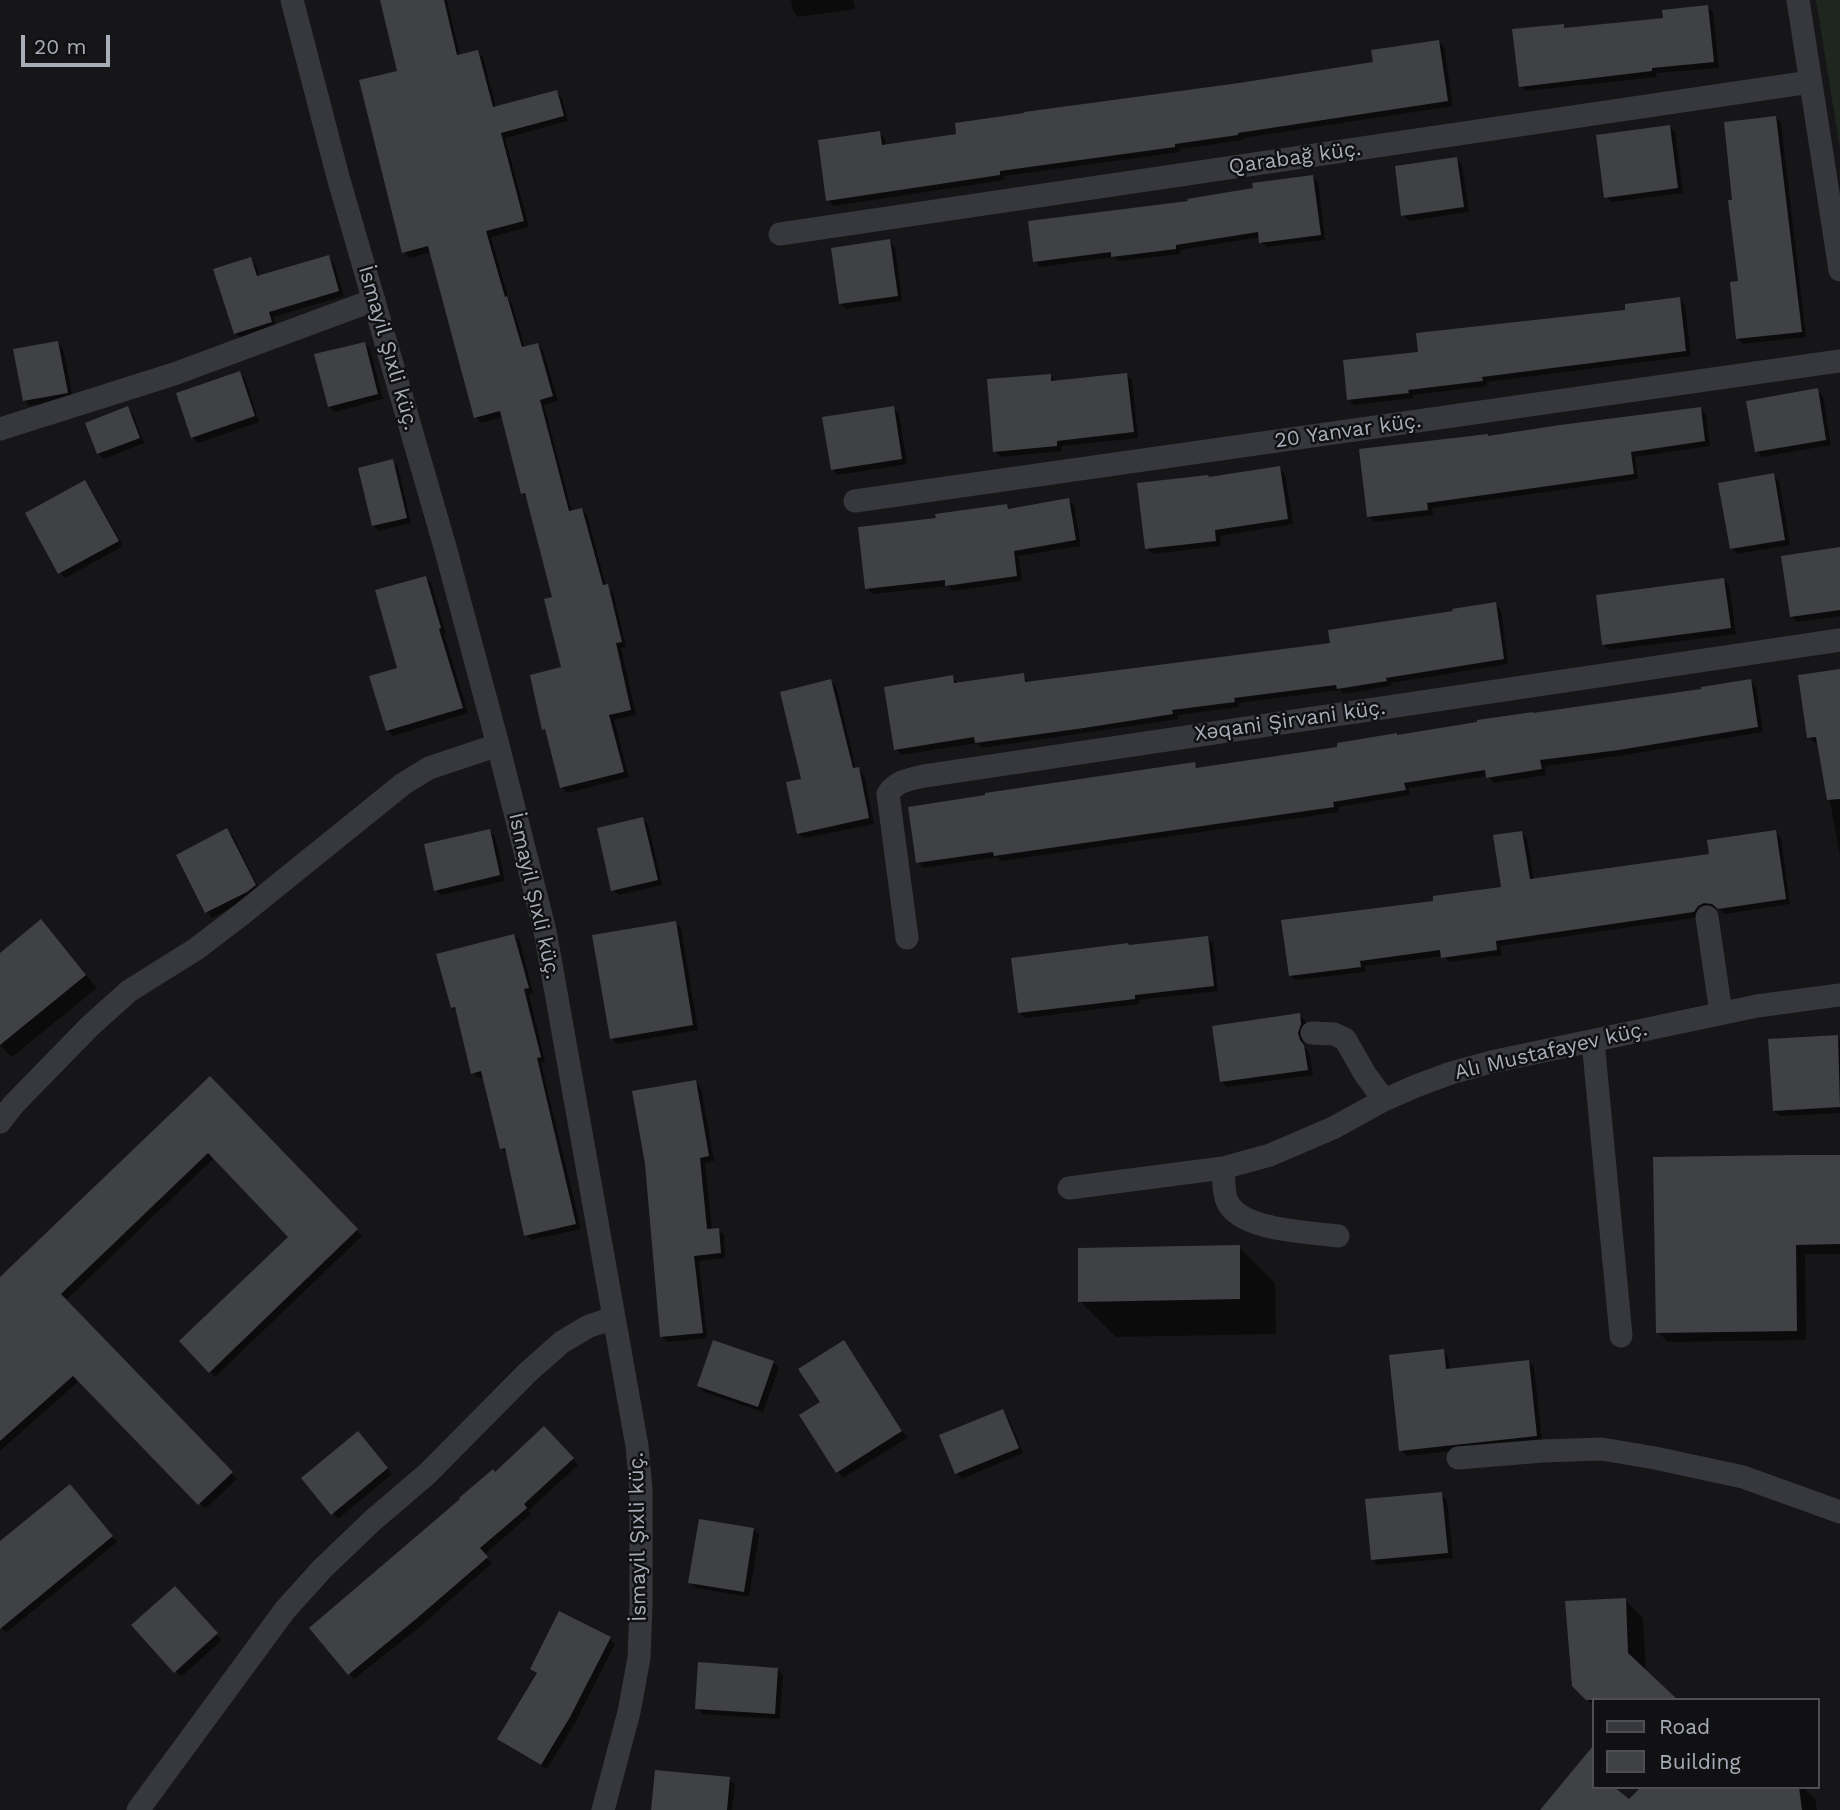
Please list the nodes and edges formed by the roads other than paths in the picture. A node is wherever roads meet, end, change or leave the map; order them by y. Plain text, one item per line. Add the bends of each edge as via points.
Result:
1 (292, 0) edge
2 (1798, 0) edge
3 (1810, 82) junction
4 (780, 233) dead end
5 (1840, 270) edge
6 (374, 300) junction
7 (1840, 361) edge
8 (0, 429) edge
9 (855, 502) dead end
10 (1840, 640) edge
11 (498, 745) junction
12 (1707, 917) dead end
13 (907, 937) dead end
14 (1840, 995) edge
15 (1721, 1013) junction
16 (1312, 1033) dead end
17 (1593, 1041) junction
18 (1384, 1100) junction
19 (0, 1122) edge
20 (1223, 1168) junction
21 (1069, 1188) dead end
22 (1338, 1236) dead end
23 (614, 1318) junction
24 (1621, 1336) dead end
25 (1458, 1458) dead end
26 (1840, 1512) edge
27 (138, 1810) edge
28 (603, 1810) edge

1 - 6 street, İsmayil Şıxli küç.
2 - 3 street
3 - 4 street, Qarabağ küç.
3 - 5 street
6 - 8 street via 174,374
6 - 11 street, İsmayil Şıxli küç.
7 - 9 street, 20 Yanvar küç.
10 - 13 street, Xəqani Şirvani küç. via 906,780 888,794
11 - 19 street via 429,768 403,783 242,915 129,991
11 - 23 street, İsmayil Şıxli küç. via 545,931
12 - 15 street
14 - 15 street, Alı Mustafayev küç.
15 - 17 street, Alı Mustafayev küç.
16 - 18 street via 1345,1039
17 - 18 street, Alı Mustafayev küç. via 1451,1073
17 - 24 street
18 - 20 street, Alı Mustafayev küç. via 1270,1155
20 - 21 street, Alı Mustafayev küç.
20 - 22 street via 1227,1200 1239,1216 1260,1226
23 - 27 street via 562,1342 528,1371 427,1474 322,1569 285,1610
23 - 28 street, İsmayil Şıxli küç. via 641,1489 641,1605 639,1658 629,1712
25 - 26 street via 1602,1449 1743,1477

